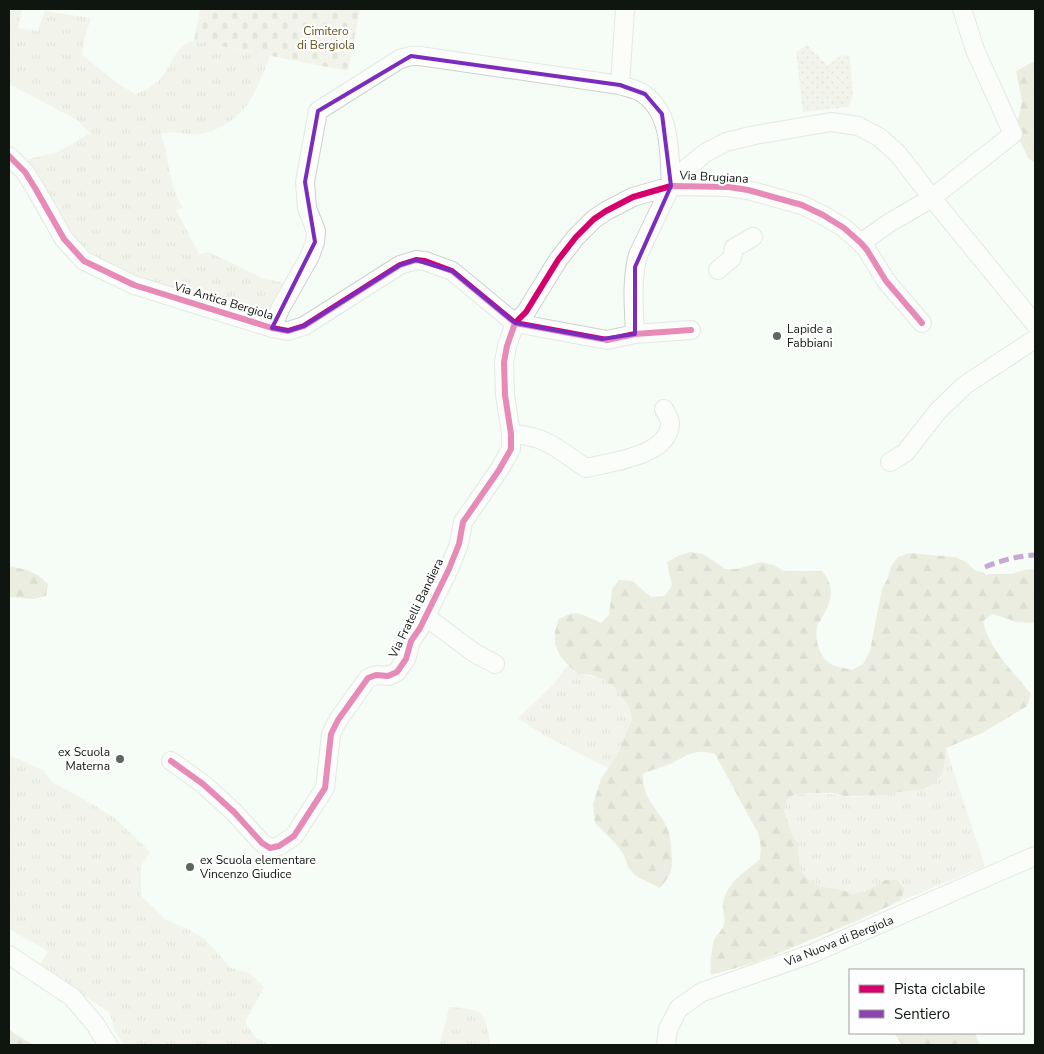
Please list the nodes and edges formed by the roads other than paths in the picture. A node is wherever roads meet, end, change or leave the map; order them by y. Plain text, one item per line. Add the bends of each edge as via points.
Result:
1 (625, 9) edge
2 (962, 9) edge
3 (620, 85) junction
4 (9, 156) edge
5 (671, 186) junction
6 (932, 198) junction
7 (753, 237) dead end
8 (861, 243) junction
9 (718, 270) dead end
10 (515, 323) junction
11 (922, 323) dead end
12 (1035, 324) edge
13 (272, 328) junction
14 (691, 330) dead end
15 (635, 334) junction
16 (1035, 339) edge
17 (664, 408) dead end
18 (511, 434) junction
19 (890, 462) dead end
20 (426, 616) junction
21 (495, 664) dead end
22 (172, 761) dead end
23 (1035, 856) edge
24 (9, 955) edge
25 (108, 1045) edge
26 (666, 1045) edge

1 - 3 street
2 - 6 street via 975,50 1013,134
3 - 5 street, Via Brugiana via 645,94 662,114
3 - 13 street, Via Brugiana via 411,56 400,59 318,111 305,182 307,208 316,231 315,242
4 - 13 street, Via Antica Bergiola via 25,172 64,238 84,261 134,285
5 - 6 street, Via Brugiana via 705,153 726,142 831,122 858,126 879,138 898,154
5 - 8 street, Via Brugiana via 729,187 760,192 823,215
5 - 10 street, Via Brugiana via 633,197 594,219 558,260 526,312
5 - 15 street, Via Brugiana via 635,267
6 - 8 street
6 - 12 street, Via Brugiana
7 - 9 street via 734,248 732,258
8 - 11 street, Via Brugiana via 886,281
10 - 13 street, Via Antica Bergiola via 452,271 416,260 400,266 304,326 288,330
10 - 15 street via 607,340
10 - 18 street, Via Fratelli Bandiera via 504,362
14 - 15 street
16 - 19 street via 965,385 938,411 905,453
17 - 18 street via 670,422 667,436 656,448 586,468 547,442 528,434
18 - 20 street, Via Fratelli Bandiera via 511,449 463,522 459,544
20 - 21 street, Via Fratelli Bandiera via 473,652
20 - 22 street, Via Fratelli Bandiera via 397,672 368,678 338,720 331,734 325,788 294,836 279,846 270,848 262,843 234,812
23 - 26 street, Via Nuova di Bergiola via 811,954 702,992 679,1008 668,1029
24 - 25 street via 72,997

